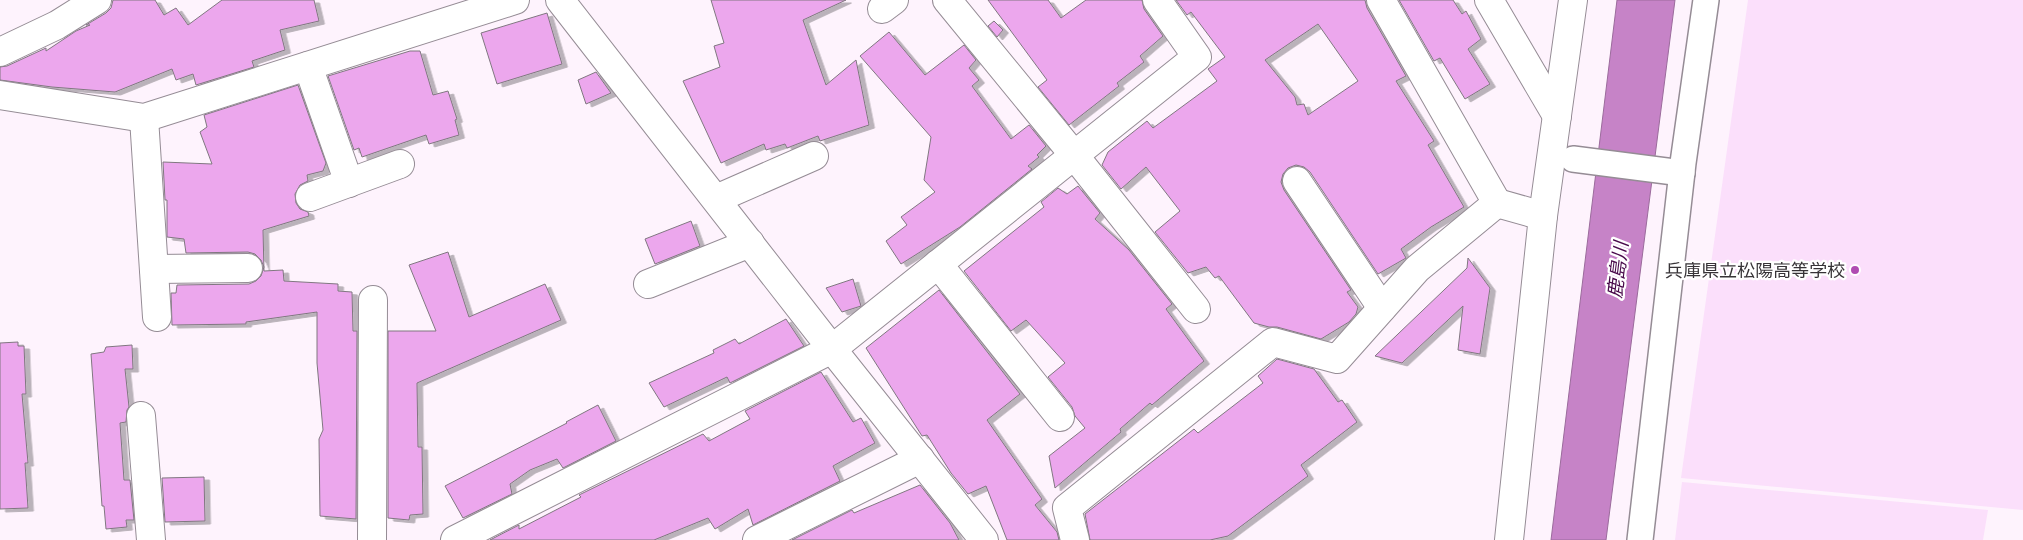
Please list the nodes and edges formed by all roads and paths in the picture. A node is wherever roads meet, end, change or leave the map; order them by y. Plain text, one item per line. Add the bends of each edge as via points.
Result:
1 (96, 0) edge
2 (515, 0) edge
3 (560, 0) edge
4 (948, 0) edge
5 (1157, 0) edge
6 (1381, 0) edge
7 (1489, 0) edge
8 (1573, 0) edge
9 (1706, 0) edge
10 (0, 52) edge
11 (308, 66) junction
12 (0, 95) edge
13 (1557, 116) junction
14 (144, 118) junction
15 (1074, 155) junction
16 (814, 156) dead end
17 (1573, 159) dead end
18 (400, 164) dead end
19 (1682, 173) junction
20 (1296, 181) dead end
21 (349, 183) junction
22 (310, 198) dead end
23 (716, 199) junction
24 (1497, 203) junction
25 (1543, 216) junction
26 (750, 243) junction
27 (938, 264) junction
28 (248, 268) dead end
29 (154, 269) junction
30 (648, 284) dead end
31 (373, 300) dead end
32 (1382, 308) junction
33 (1196, 309) dead end
34 (157, 317) dead end
35 (832, 349) junction
36 (141, 416) dead end
37 (1060, 417) dead end
38 (920, 459) junction
39 (151, 540) edge
40 (372, 540) edge
41 (455, 540) edge
42 (757, 540) edge
43 (984, 540) edge
44 (1075, 540) edge
45 (1509, 540) edge
46 (1640, 540) edge

1 - 10 street via 57,25
2 - 11 street
3 - 23 street
4 - 15 street
5 - 15 street via 1196,57
6 - 24 street
7 - 13 street
8 - 13 street
9 - 19 street
11 - 14 street
11 - 21 street
12 - 14 street
13 - 25 street
14 - 29 street
15 - 27 street
15 - 33 street
16 - 23 street
17 - 19 street
18 - 21 street
19 - 46 street
20 - 32 street
21 - 22 street
23 - 26 street
24 - 25 street
24 - 32 street via 1416,269
25 - 45 street
26 - 30 street
26 - 35 street
27 - 35 street
27 - 37 street
28 - 29 street
29 - 34 street
31 - 40 street
32 - 44 street via 1337,358 1273,342 1067,508
35 - 38 street
35 - 41 street
36 - 39 street
38 - 42 street
38 - 43 street

